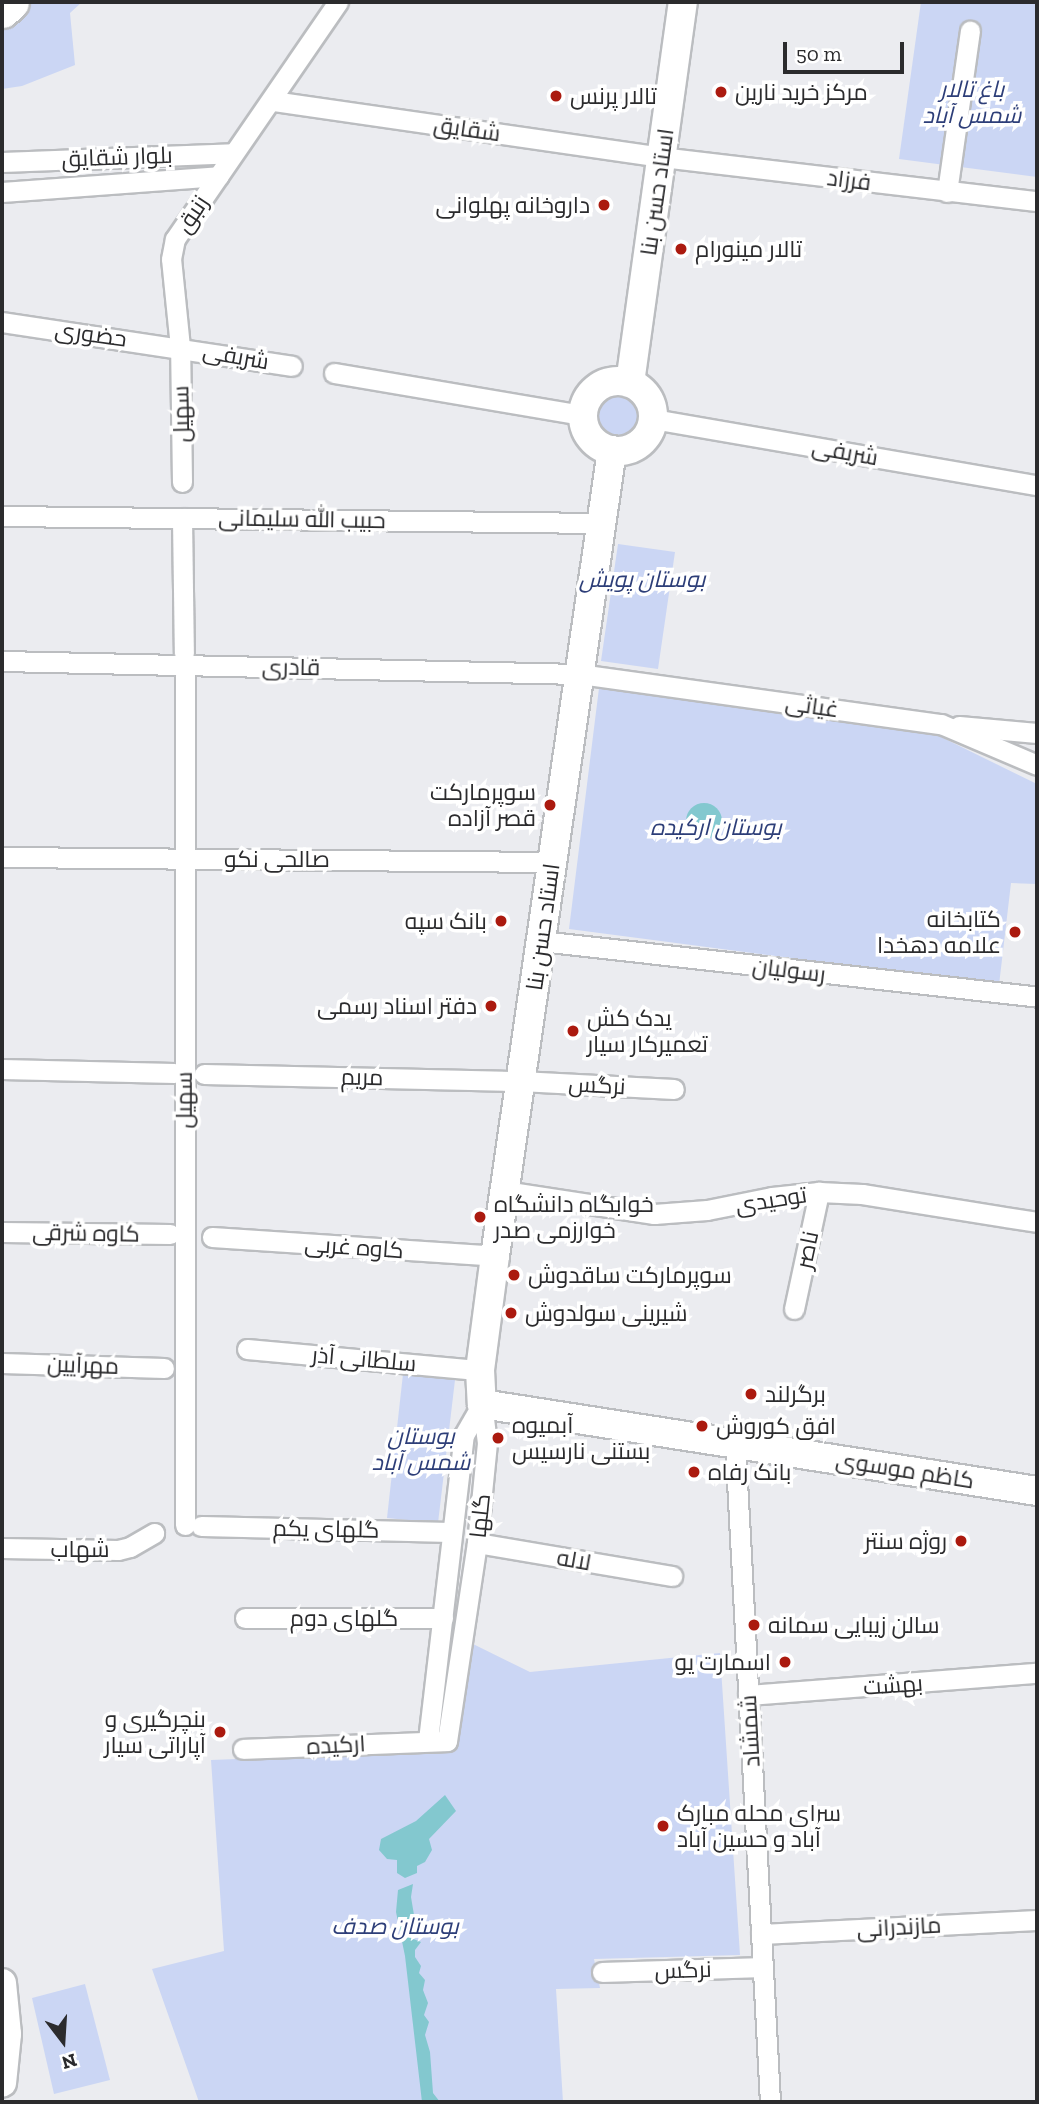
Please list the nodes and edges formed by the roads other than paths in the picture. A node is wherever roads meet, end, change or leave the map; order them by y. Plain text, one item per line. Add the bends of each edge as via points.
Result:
1 (11, 2) edge
2 (338, 2) edge
3 (683, 2) edge
4 (2, 10) edge
5 (970, 31) dead end
6 (273, 101) junction
7 (233, 153) junction
8 (661, 157) junction
9 (2, 162) edge
10 (218, 176) junction
11 (2, 192) edge
12 (947, 192) junction
13 (1037, 201) edge
14 (2, 322) edge
15 (180, 347) junction
16 (292, 366) dead end
17 (334, 373) dead end
18 (630, 383) junction
19 (583, 415) junction
20 (653, 419) junction
21 (612, 450) junction
22 (182, 482) dead end
23 (1037, 485) edge
24 (2, 516) edge
25 (182, 518) junction
26 (601, 523) junction
27 (184, 653) dead end
28 (2, 661) edge
29 (579, 674) junction
30 (185, 675) dead end
31 (941, 724) junction
32 (1037, 733) edge
33 (1037, 765) edge
34 (2, 857) edge
35 (184, 859) junction
36 (552, 862) junction
37 (541, 941) junction
38 (1037, 997) edge
39 (2, 1069) edge
40 (174, 1073) dead end
41 (204, 1073) dead end
42 (520, 1081) junction
43 (674, 1089) dead end
44 (504, 1191) junction
45 (819, 1192) junction
46 (1037, 1222) edge
47 (2, 1231) edge
48 (170, 1234) dead end
49 (212, 1237) dead end
50 (495, 1256) junction
51 (794, 1309) dead end
52 (247, 1349) dead end
53 (2, 1363) edge
54 (164, 1368) dead end
55 (481, 1370) junction
56 (482, 1404) junction
57 (735, 1443) junction
58 (1037, 1491) edge
59 (193, 1525) joint
60 (451, 1532) junction
61 (154, 1533) dead end
62 (477, 1543) junction
63 (2, 1549) edge
64 (672, 1576) dead end
65 (245, 1618) dead end
66 (443, 1618) junction
67 (1037, 1673) edge
68 (748, 1696) junction
69 (428, 1740) junction
70 (243, 1749) dead end
71 (1037, 1920) edge
72 (761, 1934) junction
73 (763, 1967) junction
74 (602, 1972) dead end
75 (2, 1983) edge
76 (2, 2083) edge
77 (770, 2102) edge

1 - 4 highway
2 - 6 street, زنبق
3 - 8 main road, استاد حسن بنا
5 - 12 street
6 - 7 street, زنبق
6 - 8 street, شقایق
7 - 9 street, بلوار شقایق
7 - 10 street, زنبق
8 - 12 street, فرزاد
8 - 18 main road, استاد حسن بنا
10 - 11 street, بلوار شقایق
10 - 15 street, زنبق via 175,239 171,259
12 - 13 street, فرزاد
14 - 15 street, حضوری
15 - 16 street, شریفی
15 - 22 street, سهیل
17 - 19 street
18 - 19 main road via 607,382 597,388
18 - 20 main road via 648,397
19 - 21 main road via 592,439
20 - 21 main road via 643,440
20 - 23 street, شریفی
21 - 26 main road, استاد حسن بنا
24 - 25 street, حبیب الله سلیمانی
25 - 26 street, حبیب الله سلیمانی
25 - 27 street
26 - 29 main road, استاد حسن بنا
28 - 29 street, قادری
29 - 31 street, غیاثی
29 - 36 main road, استاد حسن بنا
30 - 35 street, سهیل
31 - 32 street
31 - 33 street, غیاثی
34 - 35 street, صالحی نکو
35 - 36 street, صالحی نکو
35 - 59 street, سهیل
36 - 37 main road, استاد حسن بنا
37 - 38 street, رسولیان
37 - 42 main road, استاد حسن بنا
39 - 40 street
41 - 42 street, مریم
42 - 43 street, نرگس
42 - 44 main road, استاد حسن بنا
44 - 45 street, توحیدی via 654,1214
44 - 50 main road, استاد حسن بنا
45 - 46 street, توحیدی via 862,1194
45 - 51 street, ناصر
47 - 48 street, کاوه شرقی
49 - 50 street, کاوه غربی
50 - 55 main road, استاد حسن بنا
52 - 55 street, سلطانی آذر
53 - 54 street, مهرآیین
55 - 56 main road, استاد حسن بنا
56 - 57 main road, کاظم موسوی
56 - 60 street, گلها via 464,1435
56 - 62 street, گلها via 487,1443
57 - 58 main road, کاظم موسوی
57 - 68 street, شمشاد
59 - 60 street, گلهای یکم
60 - 66 street, گلها
61 - 63 street, شهاب via 118,1550
62 - 64 street, لاله
62 - 69 street, گلها via 447,1741
65 - 66 street, گلهای دوم
66 - 69 street, گلها
67 - 68 street, بهشت
68 - 72 street, شمشاد
69 - 70 street, ارکیده
71 - 72 street, مازندرانی
72 - 73 street, شمشاد
73 - 74 street, نرگس
73 - 77 street, شمشاد
75 - 76 main road via 7,2034

